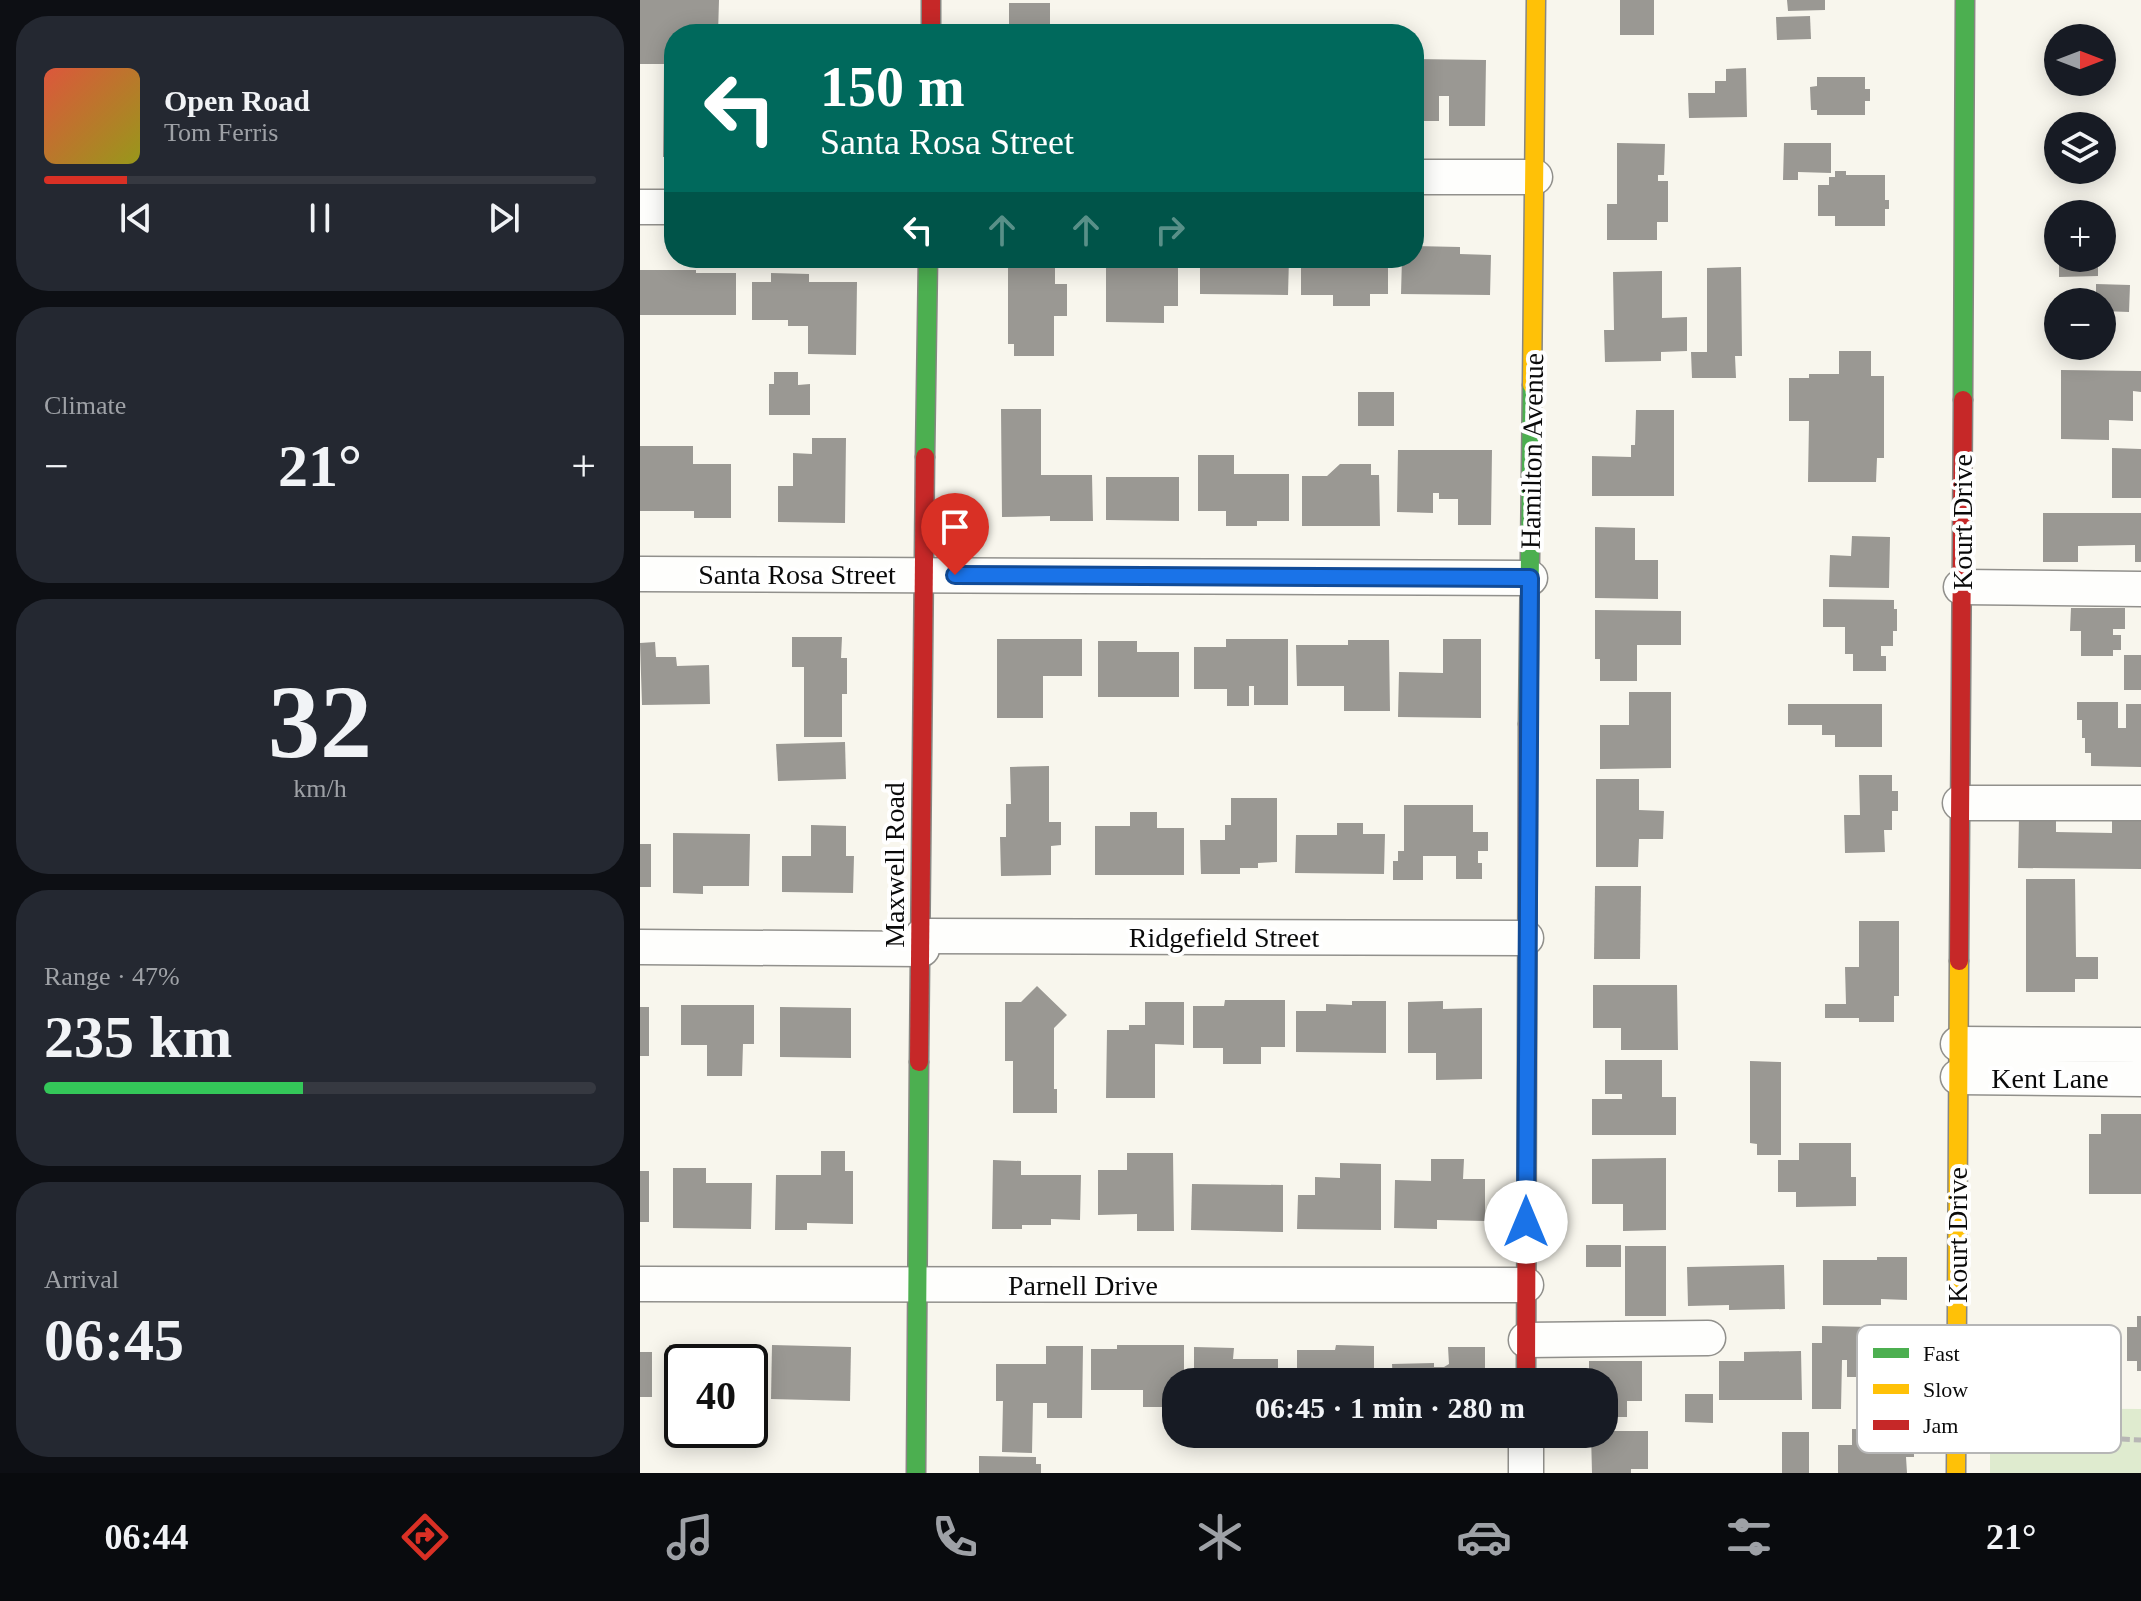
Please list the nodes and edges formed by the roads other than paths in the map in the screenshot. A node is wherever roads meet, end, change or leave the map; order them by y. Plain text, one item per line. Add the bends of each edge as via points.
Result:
1 (931, 0) edge
2 (1536, 0) edge
3 (1965, 0) edge
4 (931, 24) edge
5 (1424, 177) edge
6 (1535, 177) junction
7 (640, 207) edge
8 (664, 207) edge
9 (928, 268) edge
10 (640, 574) edge
11 (923, 574) junction
12 (1530, 578) junction
13 (1961, 587) junction
14 (2141, 589) edge
15 (1960, 803) junction
16 (2139, 803) edge
17 (1526, 938) junction
18 (922, 942) junction
19 (640, 947) edge
20 (2141, 1045) edge
21 (1958, 1061) junction
22 (2141, 1079) edge
23 (640, 1284) edge
24 (919, 1285) junction
25 (1526, 1285) junction
26 (1957, 1325) edge
27 (1708, 1338) dead end
28 (1526, 1340) junction
29 (1526, 1368) edge
30 (1526, 1448) edge
31 (916, 1473) edge
32 (1526, 1473) edge

1 - 4 street
2 - 6 street, Hamilton Avenue
3 - 13 street, Kourt Drive
5 - 6 street
6 - 12 street, Hamilton Avenue
7 - 8 street
9 - 11 street, Maxwell Road
10 - 11 street, Santa Rosa Street
11 - 12 street, Santa Rosa Street
11 - 18 street, Maxwell Road
12 - 17 street, Hamilton Avenue
13 - 14 street
13 - 15 street, Kourt Drive
15 - 16 street
15 - 21 street, Kourt Drive
17 - 18 street, Ridgefield Street
17 - 25 street, Hamilton Avenue
18 - 19 street, Ridgefield Street
18 - 24 street, Maxwell Road
20 - 21 street
21 - 22 street, Kent Lane
21 - 26 street, Kourt Drive
23 - 24 street, Parnell Drive
24 - 25 street, Parnell Drive
24 - 31 street, Maxwell Road
25 - 28 street, Hamilton Avenue
27 - 28 street
28 - 29 street, Hamilton Avenue
30 - 32 street

